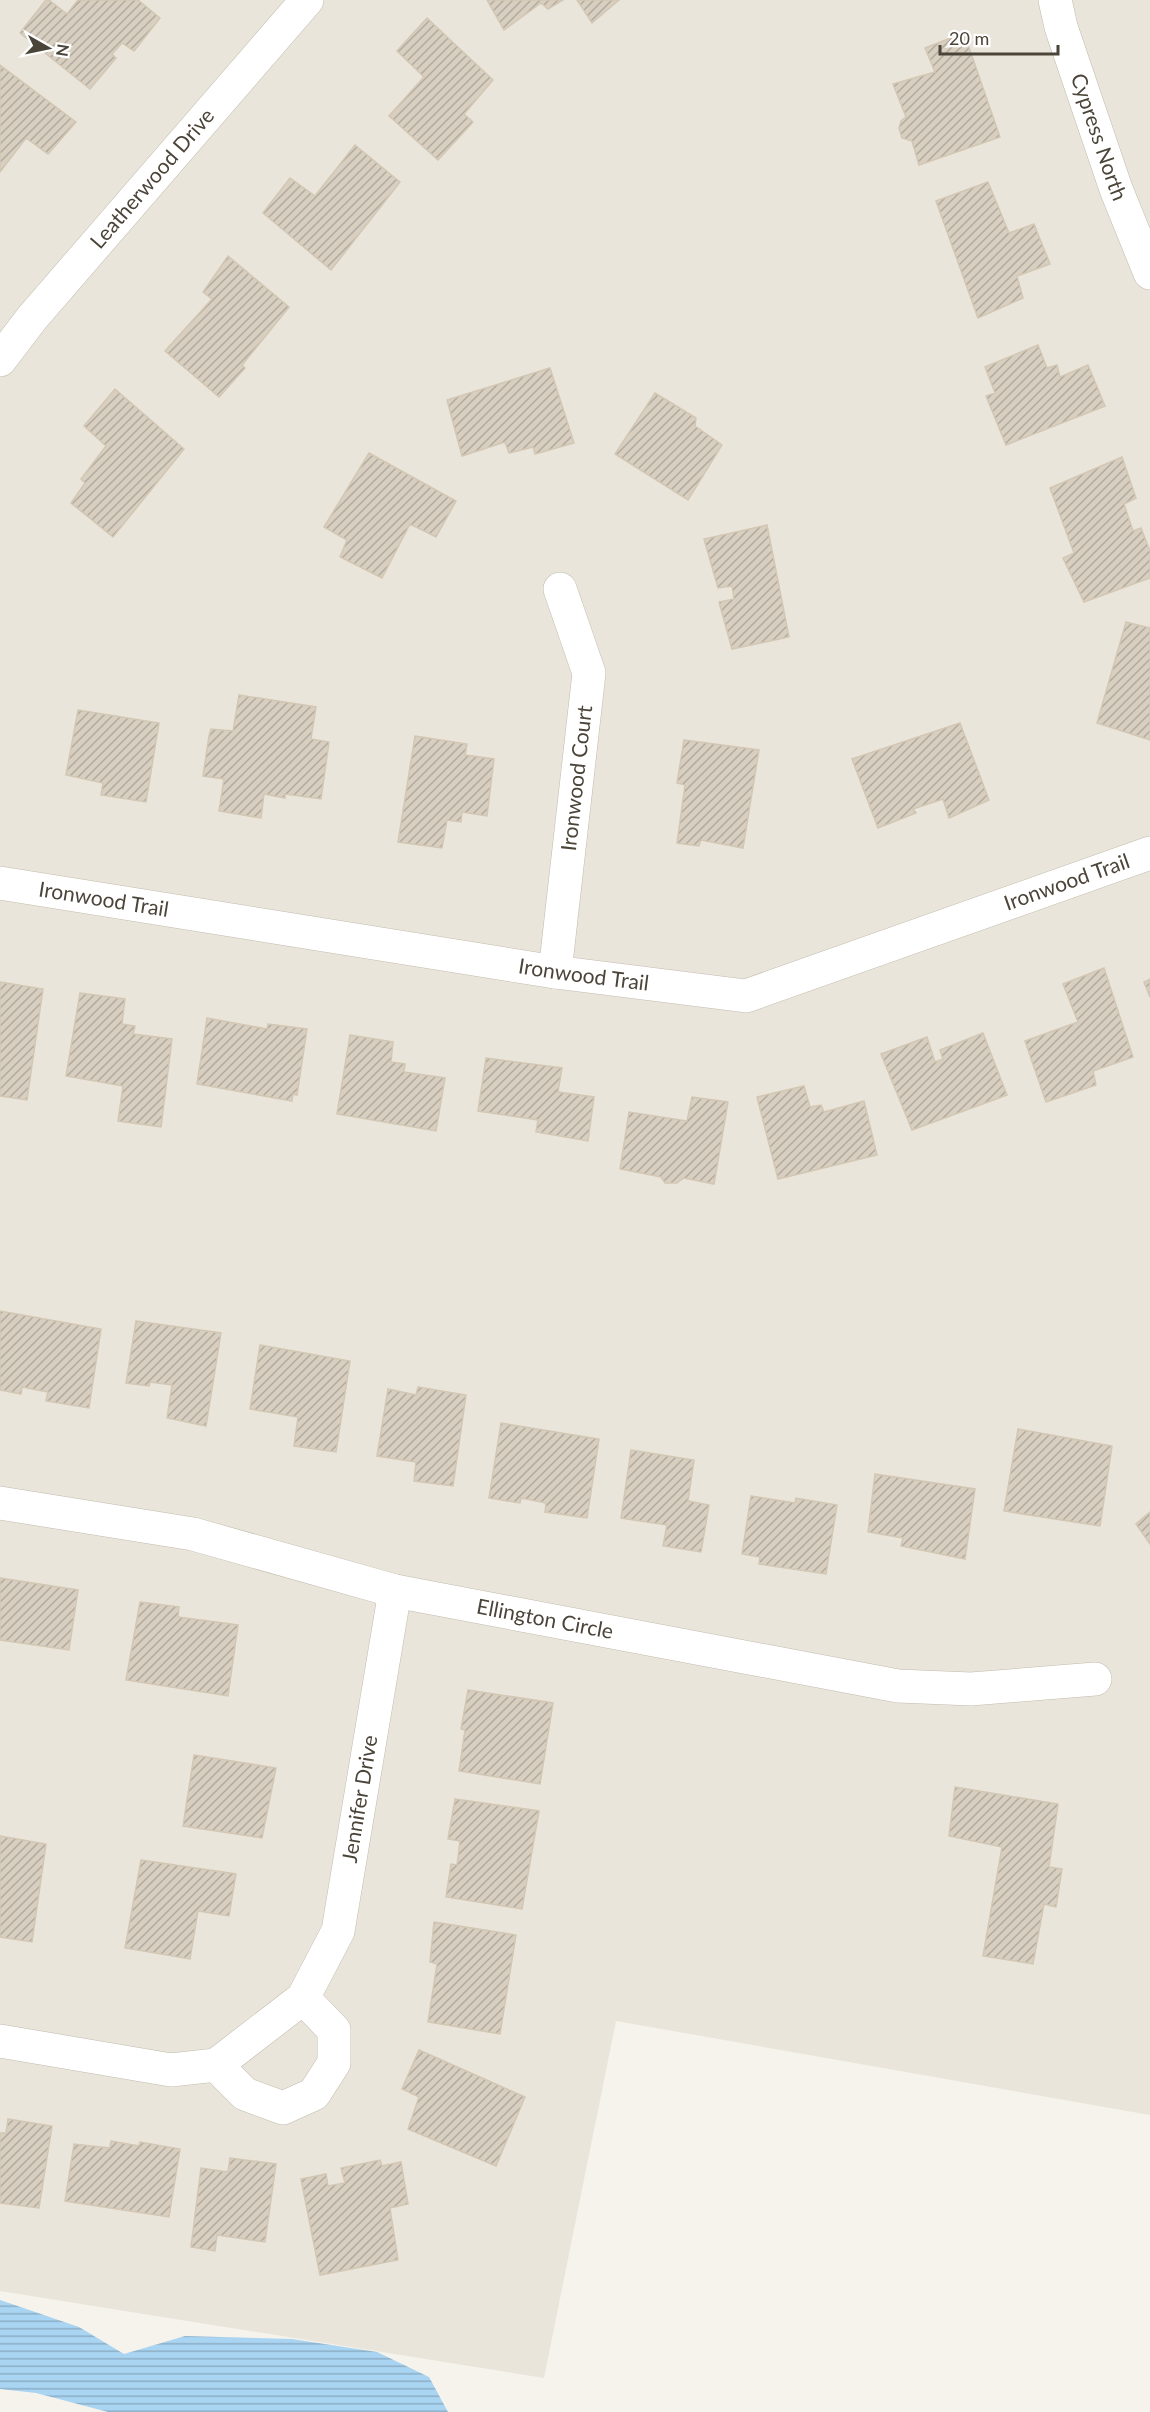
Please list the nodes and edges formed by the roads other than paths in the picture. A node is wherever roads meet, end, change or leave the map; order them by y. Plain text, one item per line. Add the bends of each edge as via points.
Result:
1 (307, 0) edge
2 (1055, 0) edge
3 (1150, 273) edge
4 (0, 360) edge
5 (560, 589) dead end
6 (1150, 853) edge
7 (0, 883) edge
8 (555, 972) junction
9 (0, 1503) edge
10 (395, 1591) junction
11 (1095, 1679) dead end
12 (303, 1998) junction
13 (0, 2041) edge
14 (216, 2065) junction

1 - 4 street, Leatherwood Drive
2 - 3 street, Cypress North via 1116,189
5 - 8 street, Ironwood Court via 589,673
6 - 8 street, Ironwood Trail via 746,996
7 - 8 street, Ironwood Trail
9 - 10 street, Ellington Circle via 193,1534
10 - 11 street, Ellington Circle via 898,1686 971,1689
10 - 12 street, Jennifer Drive via 338,1931
12 - 14 street, Jennifer Drive
12 - 14 street via 334,2030 334,2063 314,2094 283,2108 245,2094
13 - 14 street via 171,2070

